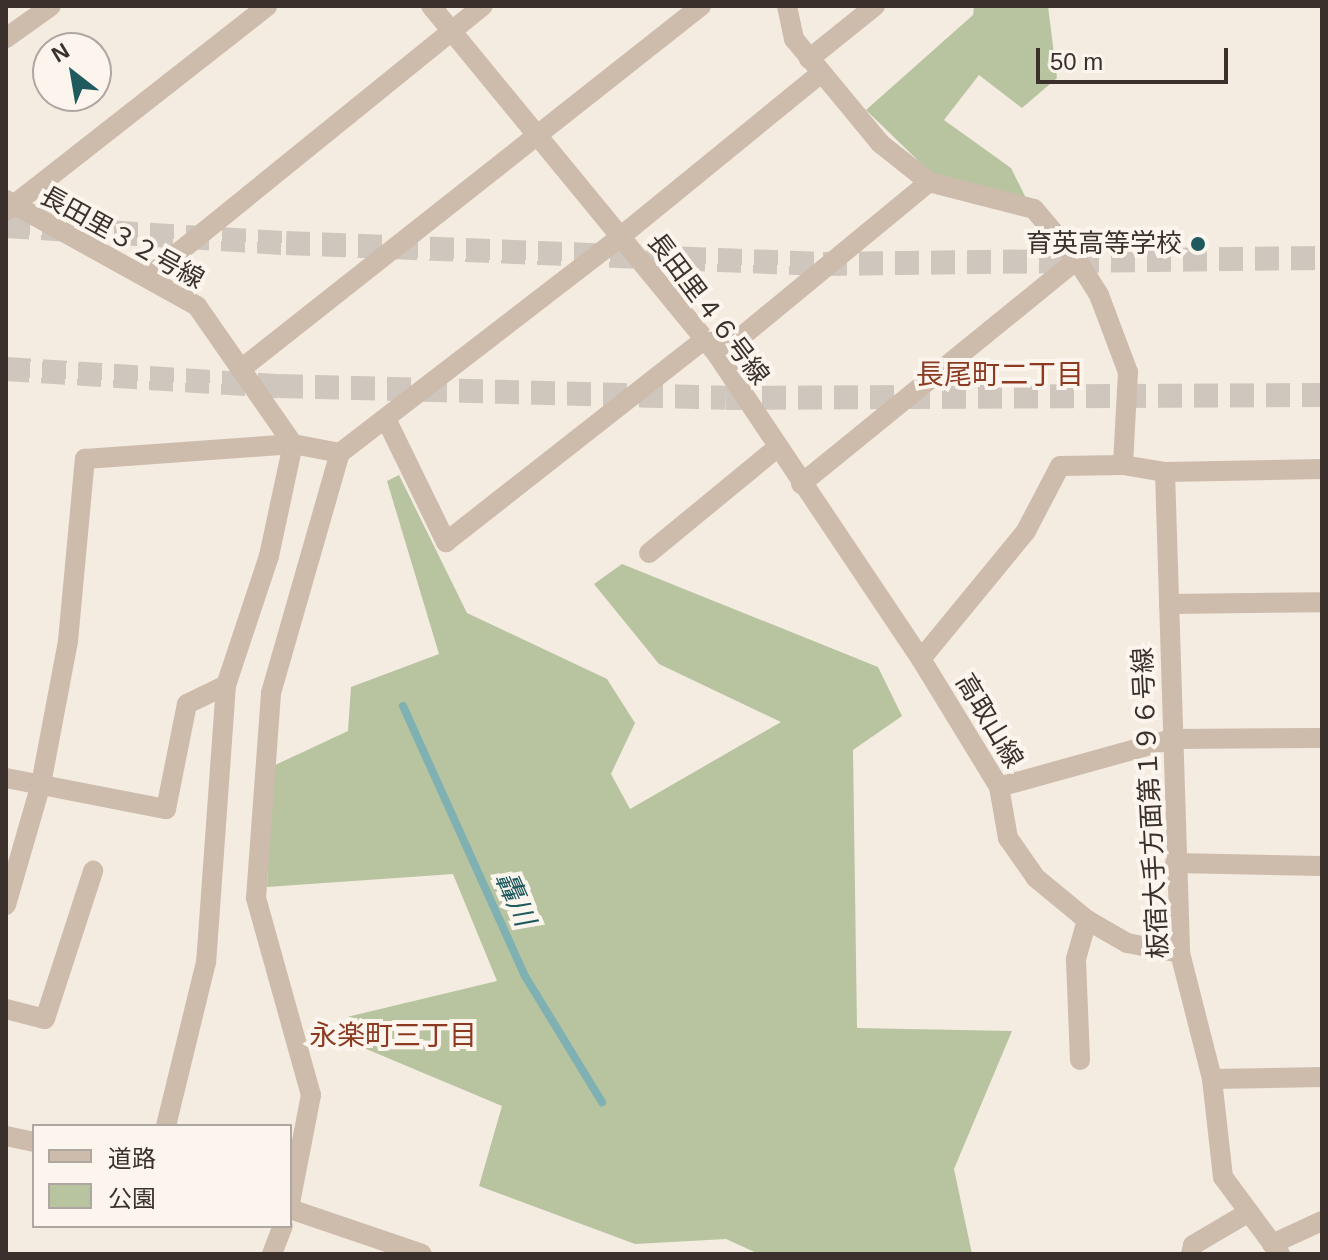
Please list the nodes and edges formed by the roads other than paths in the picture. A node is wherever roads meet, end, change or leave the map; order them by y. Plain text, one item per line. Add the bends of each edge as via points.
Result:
1 (51, 6) edge
2 (267, 6) edge
3 (431, 6) edge
4 (483, 6) edge
5 (701, 6) edge
6 (787, 6) edge
7 (875, 6) edge
8 (451, 31) junction
9 (6, 38) edge
10 (814, 66) junction
11 (537, 134) junction
12 (929, 182) junction
13 (8, 206) edge
14 (620, 237) junction
15 (1077, 260) junction
16 (148, 277) junction
17 (705, 339) junction
18 (718, 356) junction
19 (241, 369) junction
20 (387, 421) junction
21 (293, 444) junction
22 (777, 448) junction
23 (340, 453) junction
24 (1123, 465) junction
25 (1322, 469) edge
26 (1165, 472) junction
27 (801, 484) junction
28 (649, 553) dead end
29 (1322, 602) edge
30 (1169, 604) junction
31 (921, 659) junction
32 (226, 685) junction
33 (1322, 738) edge
34 (1172, 739) junction
35 (6, 778) edge
36 (41, 784) junction
37 (999, 787) junction
38 (1175, 863) junction
39 (1322, 866) edge
40 (93, 871) dead end
41 (6, 905) edge
42 (1087, 920) junction
43 (1180, 953) junction
44 (6, 1009) edge
45 (1080, 1060) dead end
46 (1322, 1077) edge
47 (1212, 1079) junction
48 (166, 1124) edge
49 (6, 1136) edge
50 (32, 1142) edge
51 (292, 1193) edge
52 (292, 1210) edge
53 (1249, 1212) junction
54 (1322, 1221) edge
55 (282, 1228) edge
56 (1276, 1249) edge
57 (272, 1254) edge
58 (422, 1254) edge
59 (1191, 1254) edge

1 - 9 street
2 - 13 street
3 - 8 street
4 - 8 street
5 - 11 street
6 - 10 street via 794,39
7 - 10 street
8 - 11 street
8 - 16 street
10 - 12 street via 881,144
10 - 14 street
11 - 14 street
11 - 19 street
12 - 15 street via 1034,209
12 - 18 street
13 - 16 street, 長田里３２号線
14 - 17 street, 長田里４６号線
14 - 20 street, 長田里４６号線
15 - 24 street via 1099,295 1128,372
15 - 27 street
16 - 19 street, 長田里３２号線 via 197,306
17 - 18 street, 長田里４６号線
17 - 20 street via 446,542
18 - 22 street, 長田里４６号線
19 - 21 street, 長田里３２号線
20 - 23 street, 長田里４６号線
21 - 23 street
21 - 32 street via 269,556
21 - 36 street via 85,459 68,641
22 - 27 street, 長田里４６号線
22 - 28 street
23 - 51 street via 271,693 256,898 311,1095
24 - 26 street
24 - 31 street via 1060,466 1026,531
25 - 26 street
26 - 30 street, 板宿大手方面第１９６号線
27 - 31 street, 長田里４６号線
29 - 30 street
30 - 34 street, 板宿大手方面第１９６号線
31 - 37 street, 高取山線
32 - 36 street via 187,704 166,809
32 - 48 street via 206,962
33 - 34 street
34 - 37 street
34 - 38 street, 板宿大手方面第１９６号線
35 - 36 street
36 - 41 street
37 - 42 street, 高取山線 via 1008,838 1036,878
38 - 39 street
38 - 43 street, 板宿大手方面第１９６号線
40 - 44 street via 45,1019
42 - 43 street, 高取山線 via 1127,943
42 - 45 street via 1076,959
43 - 47 street, 板宿大手方面第１９６号線
46 - 47 street
47 - 53 street, 板宿大手方面第１９６号線 via 1223,1177
49 - 50 street
52 - 58 street
53 - 56 street
53 - 59 street via 1193,1245
54 - 56 street
55 - 57 street

